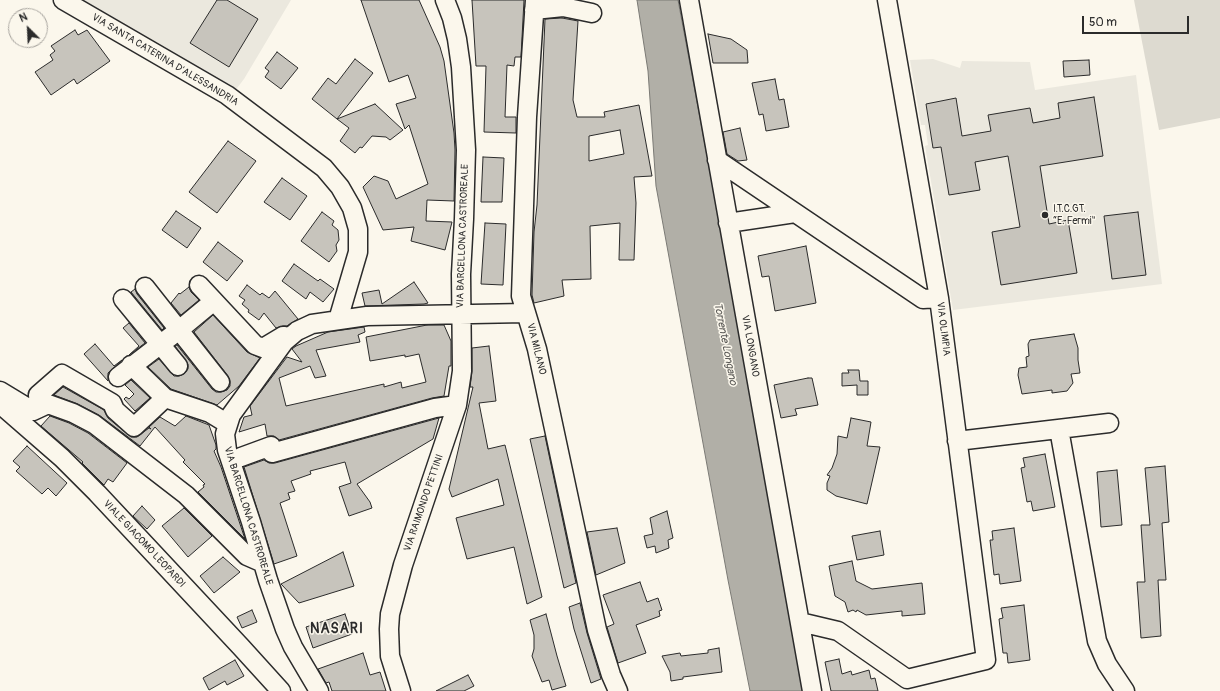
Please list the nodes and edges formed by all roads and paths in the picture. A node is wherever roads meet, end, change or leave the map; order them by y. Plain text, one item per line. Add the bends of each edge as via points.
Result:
1 (63, 0) edge
2 (445, 0) edge
3 (689, 0) edge
4 (887, 0) edge
5 (535, 5) edge
6 (592, 13) dead end
7 (717, 160) junction
8 (795, 213) junction
9 (728, 223) junction
10 (198, 285) dead end
11 (145, 287) dead end
12 (939, 298) junction
13 (123, 299) dead end
14 (214, 301) junction
15 (461, 313) junction
16 (526, 313) junction
17 (338, 320) junction
18 (179, 330) junction
19 (290, 337) junction
20 (160, 344) junction
21 (178, 366) dead end
22 (220, 382) dead end
23 (0, 391) edge
24 (165, 398) junction
25 (0, 404) edge
26 (457, 405) junction
27 (39, 408) junction
28 (1109, 423) dead end
29 (228, 424) junction
30 (1059, 429) junction
31 (957, 441) junction
32 (241, 457) dead end
33 (262, 563) junction
34 (800, 622) junction
35 (281, 691) edge
36 (319, 691) edge
37 (401, 691) edge
38 (618, 691) edge
39 (812, 691) edge
40 (1125, 691) edge

1 - 17 street, VIA SANTA CATERINA D'ALESSANDRIA via 227,95 324,168 340,187 352,208 358,229 358,252
2 - 15 street, VIA BARCELLONA CASTROREALE via 452,18 461,67 466,150
3 - 7 street, VIA LONGANO
4 - 12 street, VIA OLIMPIA
5 - 6 street
5 - 16 street, VIA MILANO via 523,220 521,296
7 - 8 street
7 - 9 street, VIA LONGANO
8 - 9 street
8 - 12 street via 923,299
9 - 34 street, VIA LONGANO
10 - 14 street
11 - 18 street
12 - 31 street, VIA OLIMPIA
13 - 20 street
14 - 18 street
14 - 19 street via 255,345 263,348 283,336
15 - 16 street
15 - 17 street, VIA BARCELLONA CASTROREALE via 367,316
15 - 26 street, VIA RAIMONDO PETTINI via 462,371
16 - 38 street, VIA MILANO via 537,349 593,616
17 - 19 street, VIA BARCELLONA CASTROREALE via 312,324
18 - 20 street
18 - 22 street
19 - 29 street, VIA BARCELLONA CASTROREALE via 237,405
20 - 21 street
20 - 24 street via 125,371
23 - 27 street via 33,411
24 - 27 street via 134,427 115,410 112,403 62,374 38,395
24 - 29 street via 210,413
25 - 35 street, VIALE GIACOMO LEOPARDI via 62,458 97,493
26 - 32 street via 435,408 272,453 271,446
26 - 37 street, VIA RAIMONDO PETTINI via 403,565 390,614 390,656
27 - 33 street via 48,404 94,424 186,495 247,556
28 - 30 street
29 - 33 street, VIA BARCELLONA CASTROREALE via 225,441 227,450
30 - 31 street
30 - 40 street via 1097,641 1107,664
31 - 34 street, VIA OLIMPIA via 986,660 907,680 838,631
33 - 36 street, VIA BARCELLONA CASTROREALE via 293,647
34 - 39 street, VIA LONGANO

